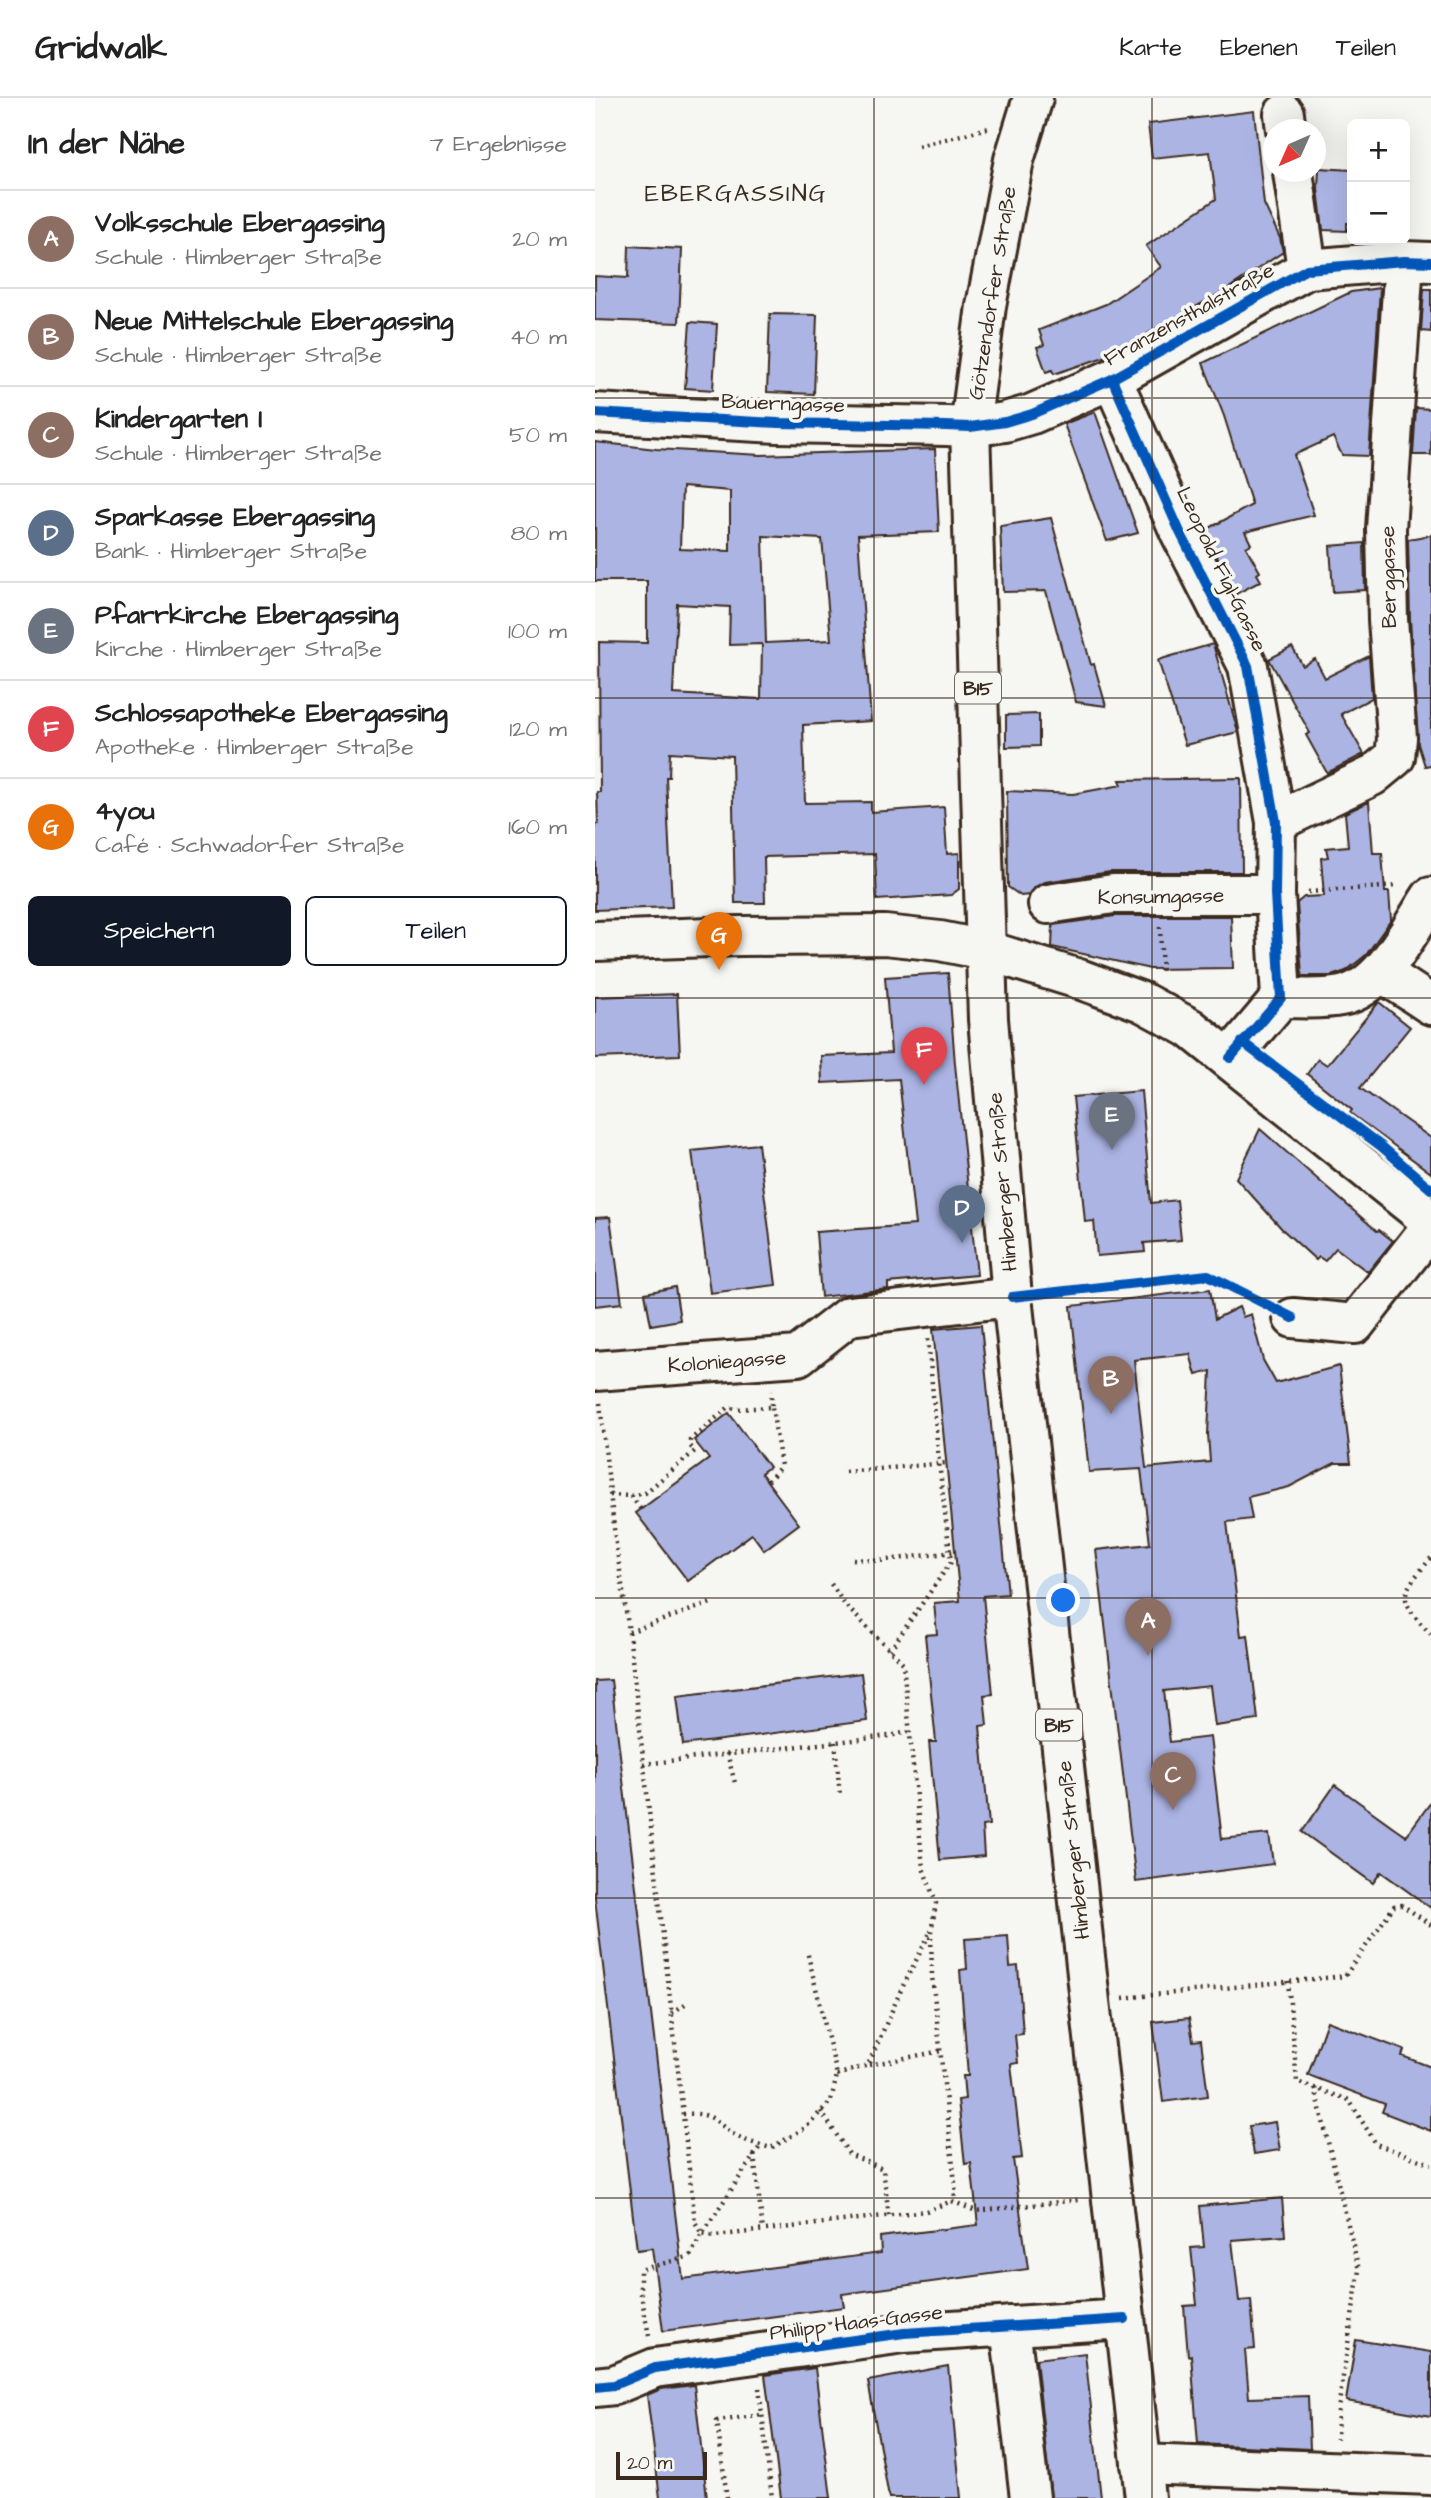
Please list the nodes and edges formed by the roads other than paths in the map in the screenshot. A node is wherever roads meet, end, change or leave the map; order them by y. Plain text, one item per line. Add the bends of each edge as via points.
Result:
1 (1033, 99) edge
2 (1294, 182) edge
3 (1417, 261) edge
4 (1307, 270) junction
5 (1111, 379) junction
6 (595, 413) edge
7 (970, 427) junction
8 (1276, 822) junction
9 (1420, 891) edge
10 (1275, 894) junction
11 (1048, 904) dead end
12 (595, 941) edge
13 (985, 950) junction
14 (1381, 972) junction
15 (1281, 998) junction
16 (1431, 1005) edge
17 (1230, 1058) junction
18 (1431, 1221) edge
19 (1431, 1227) edge
20 (1013, 1297) junction
21 (1293, 1318) dead end
22 (596, 1371) edge
23 (1125, 2319) junction
24 (1010, 2326) junction
25 (595, 2387) edge
26 (1431, 2475) edge
27 (1143, 2481) edge
28 (1030, 2498) edge

1 - 7 street, Götzendorfer Straße / B15 via 1011,174 986,306
2 - 4 street
3 - 4 street, Franzensthalstraße
3 - 8 street, Berggasse via 1386,530 1395,757 1372,776
4 - 5 street, Franzensthalstraße
5 - 7 street, Franzensthalstraße via 1032,414
5 - 8 street, Leopold Figl-Gasse via 1248,667
6 - 7 street, Bauerngasse
7 - 13 street, Götzendorfer Straße / B15
8 - 10 street, Leopold Figl-Gasse
9 - 14 street
10 - 11 street, Konsumgasse via 1113,894
10 - 15 street, Leopold Figl-Gasse
12 - 13 street via 852,934 940,941
13 - 17 street via 1142,1002 1190,1028
13 - 20 street, Himberger Straße / B15
14 - 15 street via 1350,994
14 - 16 street
15 - 17 street
17 - 18 street
19 - 21 street via 1355,1324
20 - 22 street, Koloniegasse via 849,1316 798,1356
20 - 23 street, Himberger Straße / B15
23 - 24 street, Philipp Haas-Gasse
23 - 27 street, Himberger Straße / B15
24 - 25 street, Philipp Haas-Gasse via 904,2333 655,2368 614,2385
24 - 28 street
26 - 27 street

